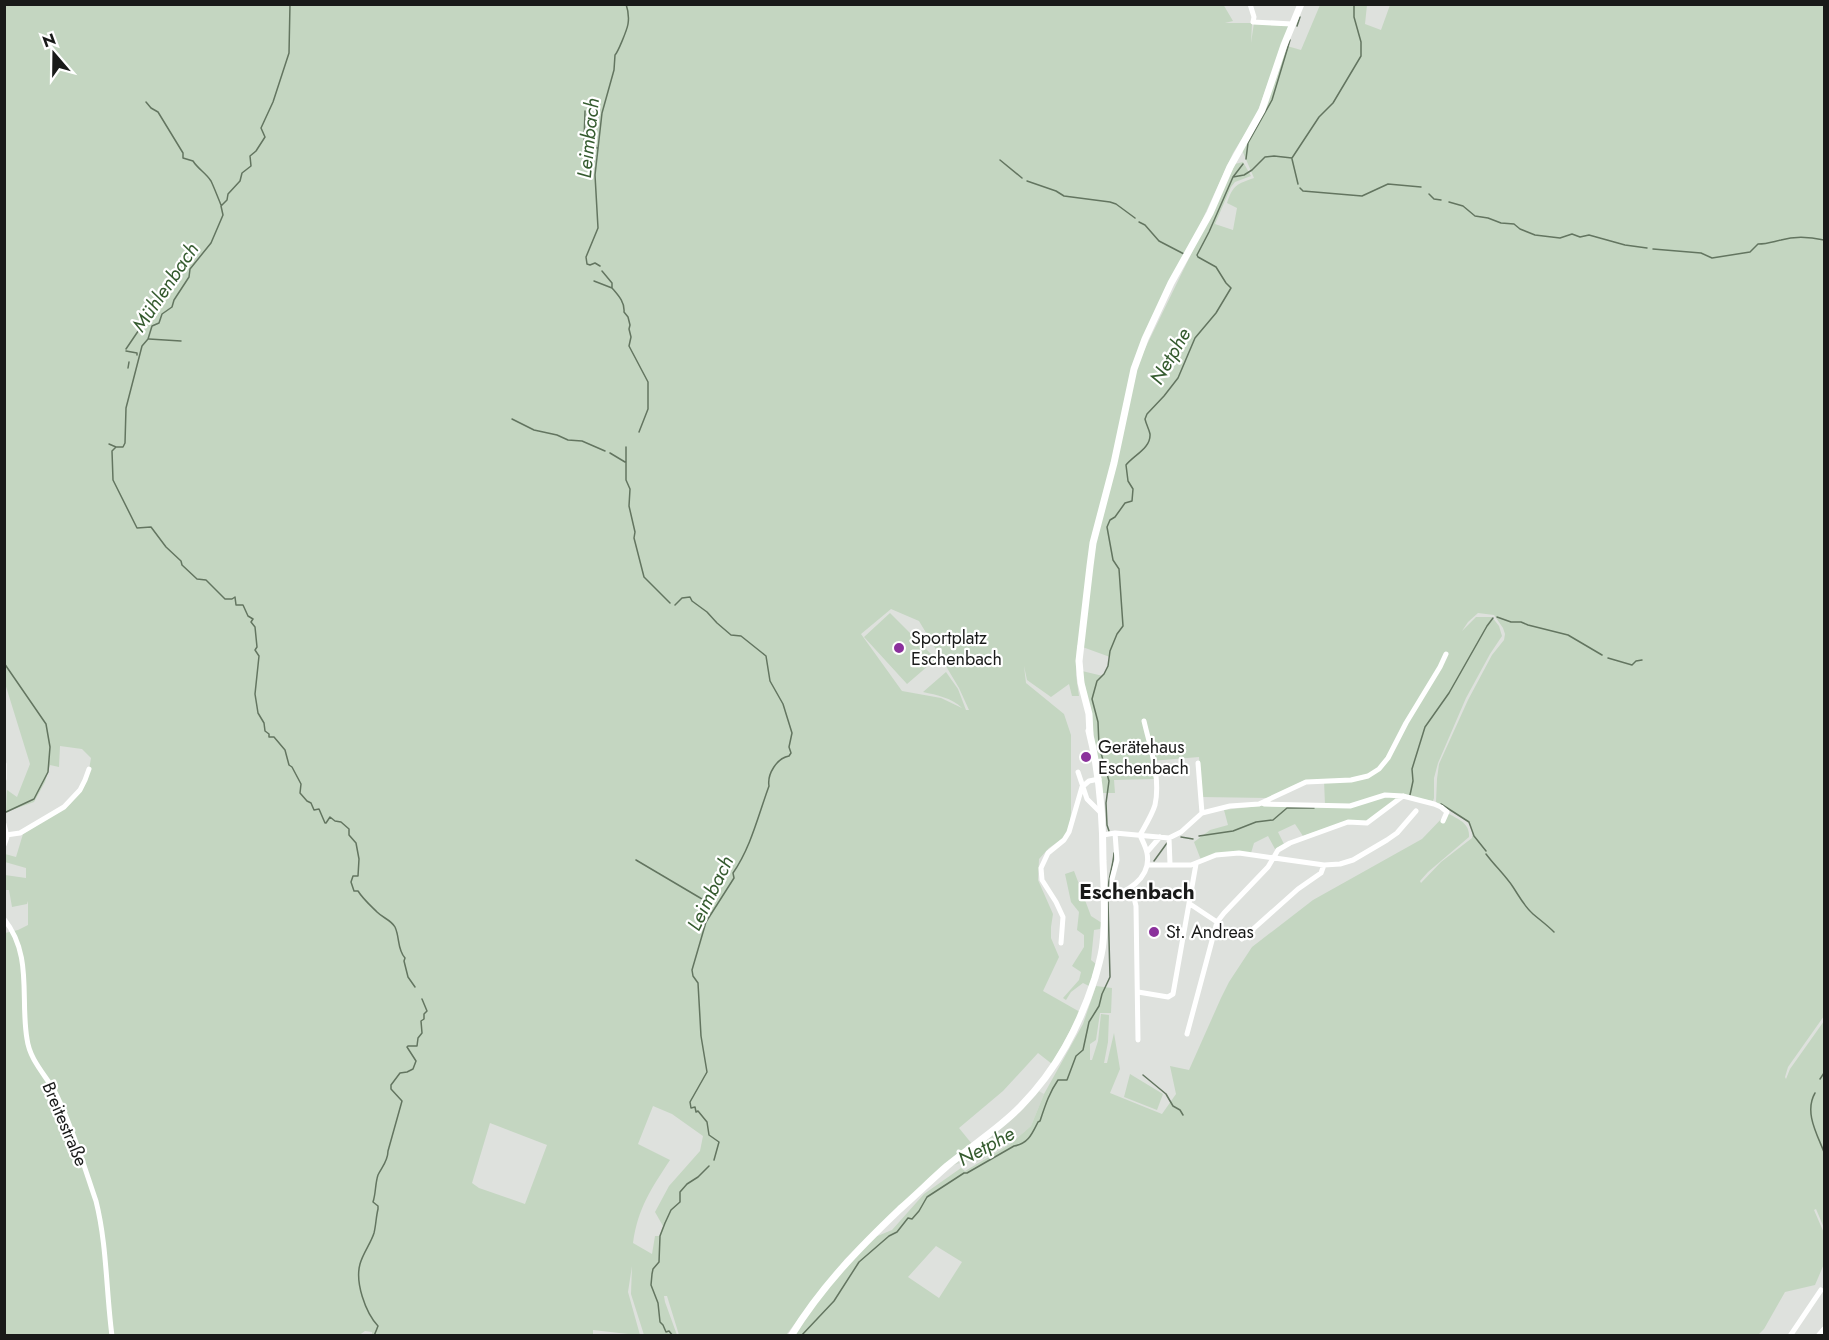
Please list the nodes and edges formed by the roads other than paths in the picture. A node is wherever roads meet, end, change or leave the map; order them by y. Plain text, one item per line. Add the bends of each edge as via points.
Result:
1 (1250, 4) edge
2 (1301, 4) edge
3 (1292, 24) junction
4 (1446, 654) dead end
5 (1144, 721) dead end
6 (1198, 763) dead end
7 (4, 764) edge
8 (88, 769) dead end
9 (1078, 772) dead end
10 (4, 779) edge
11 (1099, 779) junction
12 (1082, 787) junction
13 (1402, 796) junction
14 (1259, 804) junction
15 (1416, 811) dead end
16 (1202, 813) junction
17 (1102, 814) junction
18 (1443, 821) dead end
19 (4, 824) edge
20 (1109, 834) junction
21 (6, 835) junction
22 (1140, 835) junction
23 (1160, 837) junction
24 (1169, 838) junction
25 (4, 845) edge
26 (1147, 852) junction
27 (1274, 858) junction
28 (1170, 864) junction
29 (1196, 864) junction
30 (1147, 865) junction
31 (1324, 865) junction
32 (1129, 890) junction
33 (1113, 896) junction
34 (1104, 898) junction
35 (1190, 904) junction
36 (4, 919) edge
37 (1217, 922) junction
38 (1242, 939) dead end
39 (1061, 943) dead end
40 (1138, 992) junction
41 (1187, 1034) dead end
42 (1138, 1040) dead end
43 (1821, 1290) dead end
44 (1824, 1329) edge
45 (112, 1335) edge
46 (791, 1335) edge
47 (1790, 1335) edge
48 (1818, 1335) edge

1 - 3 street via 1253,22
2 - 3 main road
3 - 11 main road via 1264,104 1172,283 1134,369 1093,543 1080,648 1079,675
4 - 14 street via 1379,770 1360,779 1305,782
5 - 22 street via 1156,795
6 - 16 street
7 - 10 street
8 - 21 street via 80,789 64,807 20,833
9 - 12 street
11 - 12 street
11 - 17 main road
12 - 17 street via 1089,802
12 - 39 street via 1069,832 1047,853 1041,867 1042,880 1063,917
13 - 14 street via 1386,795 1350,806
13 - 18 street via 1441,807 1448,812
13 - 27 street via 1367,824 1348,822 1308,836 1278,850
14 - 16 street
15 - 31 street via 1397,832 1371,850 1353,860
16 - 24 street
17 - 20 main road
19 - 21 street
20 - 22 street
20 - 33 street via 1117,860
20 - 34 main road
21 - 25 street
22 - 23 street
22 - 26 street
23 - 24 street
23 - 26 street
24 - 28 street
26 - 30 street
27 - 29 street via 1224,854
27 - 31 street
27 - 37 street
28 - 29 street
28 - 30 street
29 - 35 street
30 - 32 street
31 - 38 street via 1321,873
32 - 33 street
32 - 40 street via 1136,906
33 - 34 street
34 - 46 main road via 1100,961 1080,1020 1059,1059 1011,1117 945,1168 855,1252
35 - 37 street
35 - 40 street via 1173,994 1168,997
36 - 45 street, Breitestraße via 22,960 30,1051 59,1101 100,1216
37 - 41 street
40 - 42 street
43 - 47 street
44 - 48 street

